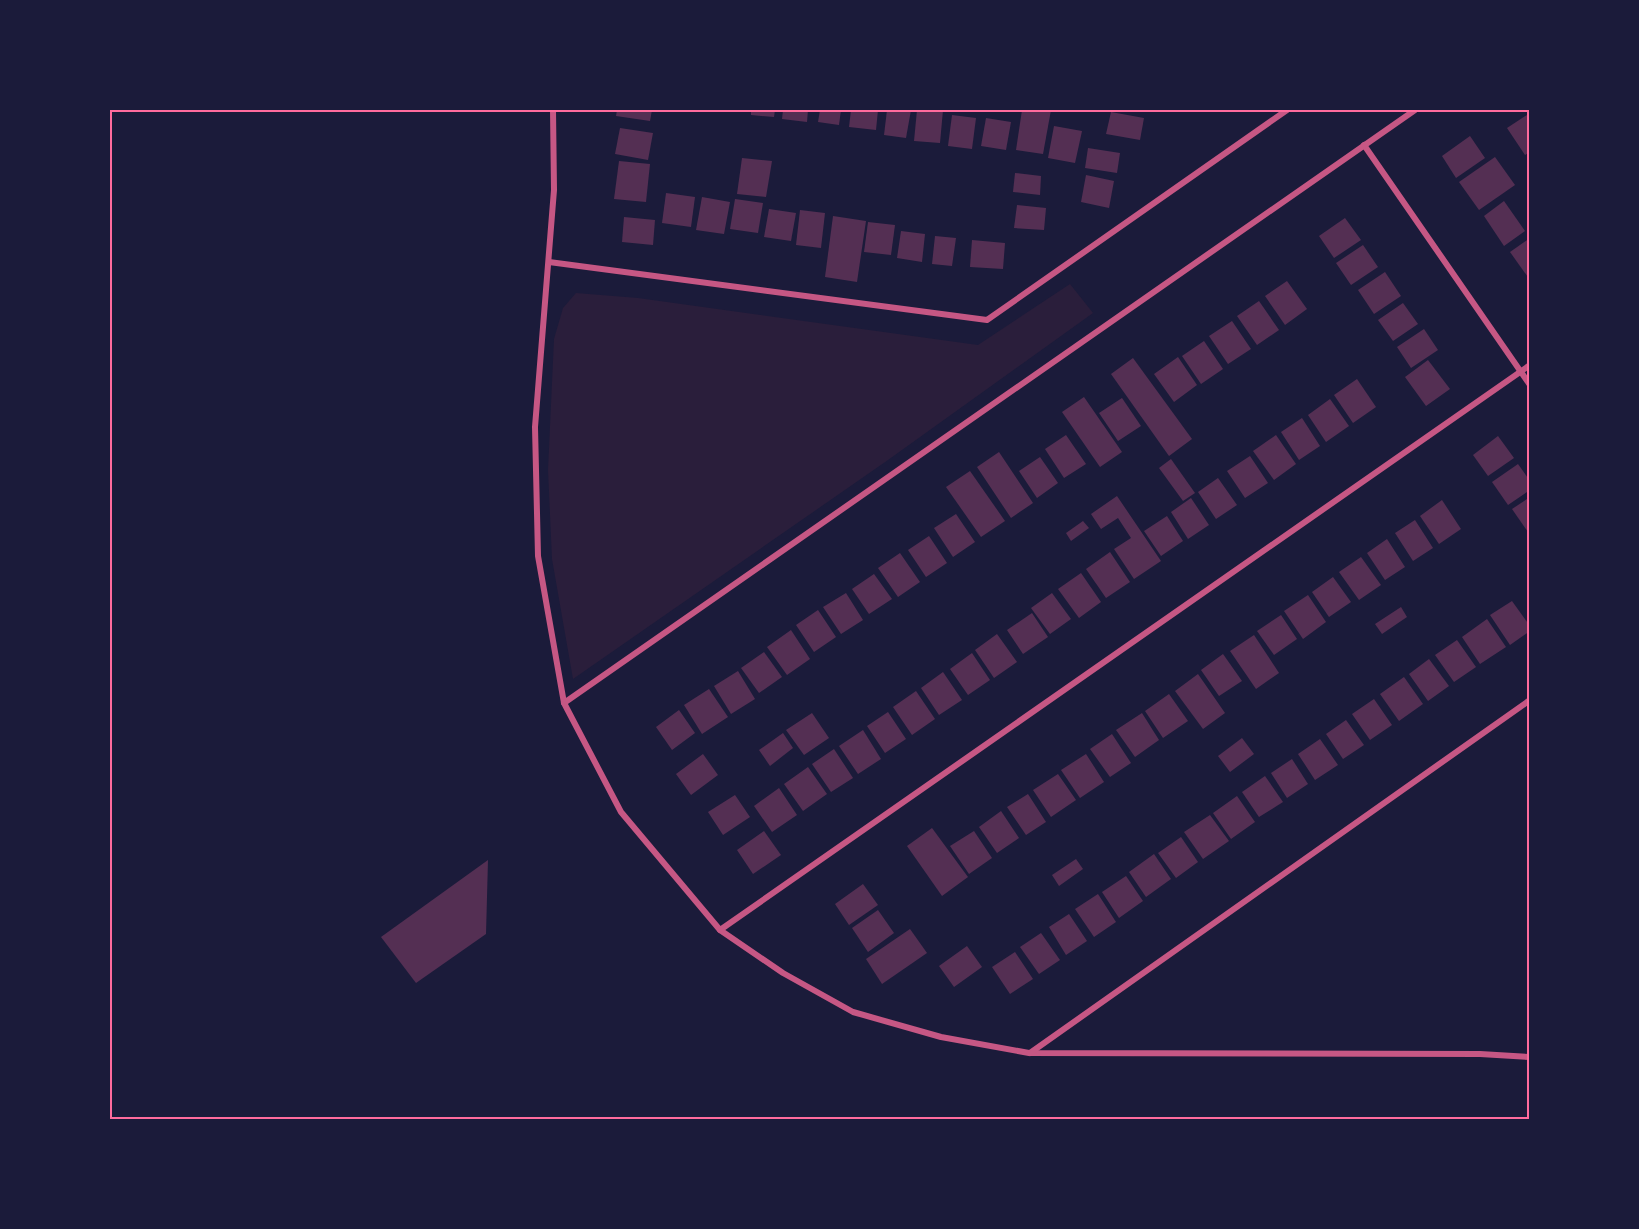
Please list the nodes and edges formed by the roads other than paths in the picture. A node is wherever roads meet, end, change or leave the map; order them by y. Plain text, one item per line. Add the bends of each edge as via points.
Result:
1 (553, 110) edge
2 (1276, 110) edge
3 (1286, 110) edge
4 (1414, 110) edge
5 (1364, 145) junction
6 (549, 262) junction
7 (1530, 365) edge
8 (1520, 371) junction
9 (1530, 385) edge
10 (1530, 700) edge
11 (564, 703) junction
12 (720, 930) junction
13 (1029, 1053) junction
14 (1530, 1057) edge

1 - 6 street via 554,190
2 - 3 street
3 - 6 street via 987,320
4 - 5 street
5 - 8 street
5 - 11 street
6 - 11 street via 536,428 538,556
7 - 8 street
8 - 9 street
8 - 12 street
10 - 13 street
11 - 12 street via 621,812
12 - 13 street via 783,973 854,1012 941,1037
13 - 14 street

